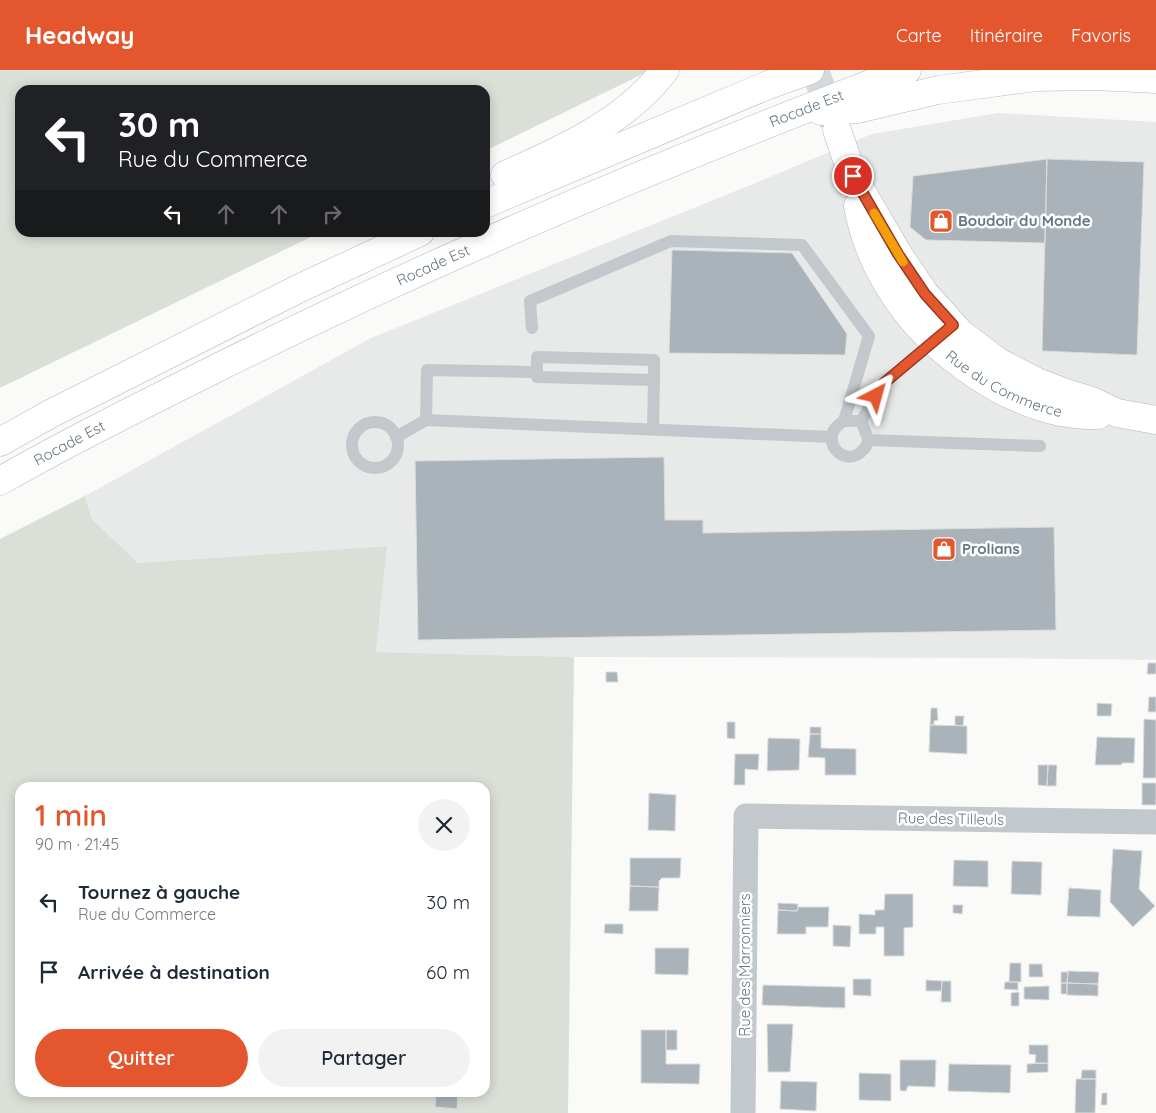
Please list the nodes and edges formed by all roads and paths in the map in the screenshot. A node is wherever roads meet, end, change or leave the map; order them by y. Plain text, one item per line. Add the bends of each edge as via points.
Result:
1 (665, 70) edge
2 (810, 70) edge
3 (907, 70) edge
4 (1156, 79) edge
5 (792, 113) junction
6 (837, 130) tunnel mouth
7 (490, 182) edge
8 (490, 202) edge
9 (406, 237) edge
10 (532, 328) dead end
11 (944, 333) junction
12 (537, 372) junction
13 (654, 380) junction
14 (426, 420) junction
15 (1156, 420) edge
16 (844, 421) junction
17 (861, 421) junction
18 (653, 429) junction
19 (831, 437) junction
20 (396, 438) dead end
21 (868, 440) junction
22 (0, 442) edge
23 (1040, 446) dead end
24 (0, 481) edge
25 (746, 816) joint
26 (1156, 822) edge
27 (744, 1113) edge

1 - 7 main road via 640,97 583,138
2 - 8 main road
3 - 5 main road, Rocade Est
4 - 5 main road via 1036,77 938,90 858,109
5 - 24 main road, Rocade Est via 614,186 314,319 64,444
6 - 11 main road, Rue du Commerce via 853,176 861,223 889,287 911,316
9 - 22 main road
10 - 16 lane via 530,301 671,242 802,245 869,336
11 - 15 main road, Rue du Commerce via 983,380 1013,396 1070,414 1117,413
11 - 17 lane via 884,383
12 - 13 lane via 537,377
12 - 13 lane via 537,357 654,360
12 - 14 lane via 427,370
13 - 18 lane
14 - 18 lane
14 - 20 lane
16 - 17 lane
16 - 19 lane via 833,430
17 - 21 lane
18 - 19 lane
19 - 21 lane via 835,450 848,457 861,452
21 - 23 lane
25 - 26 street, Rue des Tilleuls
25 - 27 street, Rue des Marronniers

